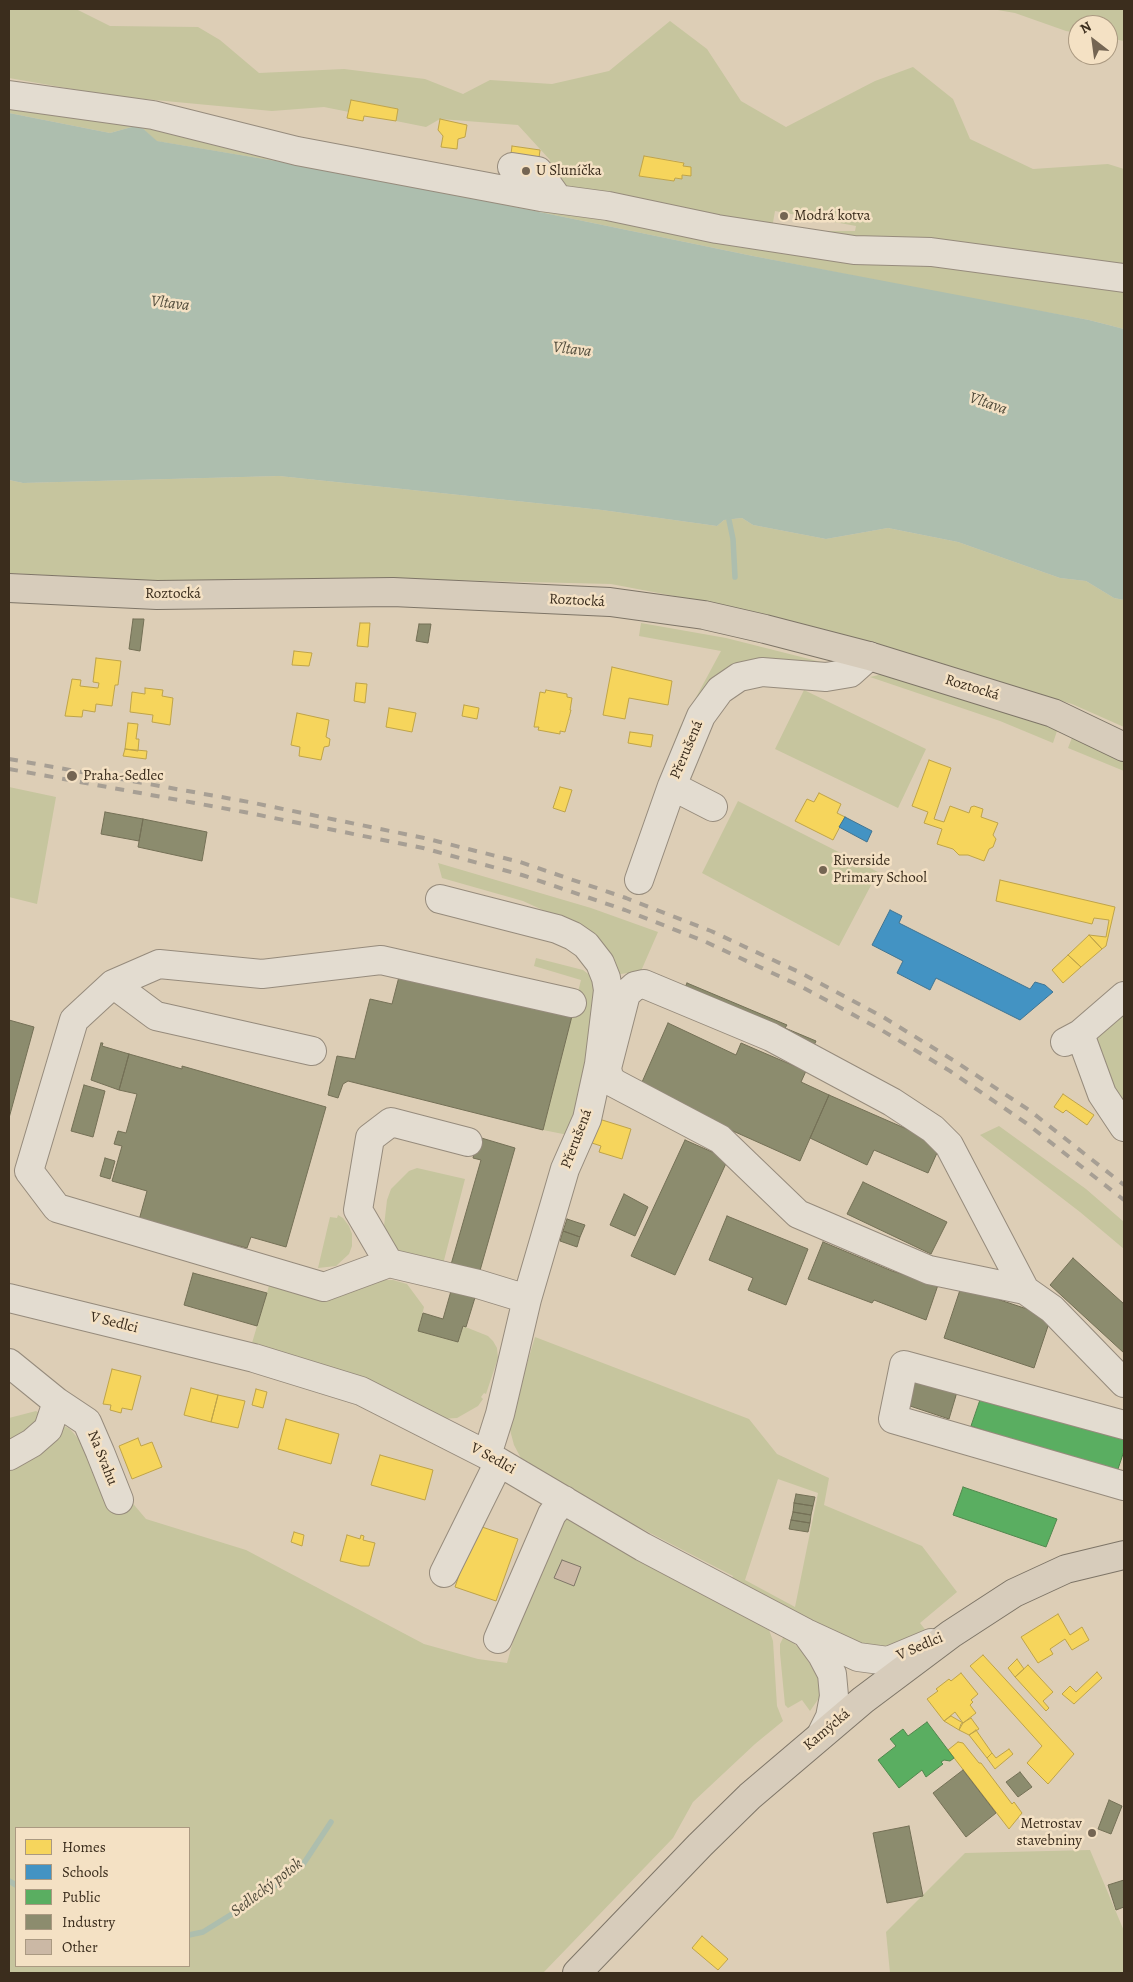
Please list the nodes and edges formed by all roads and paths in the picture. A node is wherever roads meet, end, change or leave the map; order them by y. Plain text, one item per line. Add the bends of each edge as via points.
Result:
1 (9, 95) edge
2 (512, 166) dead end
3 (558, 199) junction
4 (1124, 278) edge
5 (9, 588) edge
6 (869, 656) junction
7 (1124, 747) edge
8 (672, 786) junction
9 (714, 807) dead end
10 (639, 880) dead end
11 (440, 899) dead end
12 (113, 984) junction
13 (1124, 996) edge
14 (572, 1004) dead end
15 (312, 1051) dead end
16 (1124, 1127) edge
17 (468, 1142) dead end
18 (390, 1263) junction
19 (1026, 1290) junction
20 (9, 1298) edge
21 (527, 1299) junction
22 (9, 1363) edge
23 (1124, 1383) edge
24 (57, 1402) junction
25 (1124, 1425) edge
26 (9, 1456) edge
27 (493, 1458) junction
28 (1124, 1486) edge
29 (119, 1500) dead end
30 (564, 1500) junction
31 (1124, 1555) edge
32 (444, 1573) dead end
33 (806, 1633) junction
34 (950, 1634) junction
35 (498, 1639) dead end
36 (858, 1657) junction
37 (832, 1674) junction
38 (863, 1700) junction
39 (821, 1735) junction
40 (577, 1973) edge

1 - 3 street via 153,115 297,151
2 - 3 street via 538,171
3 - 4 street via 854,250 931,252
5 - 6 main road, Roztocká via 157,595 393,592 610,602 704,615
6 - 7 main road, Roztocká via 1053,713
6 - 8 street, Přerušená via 850,673 826,677 762,672 738,677 720,690 701,716
8 - 9 street
8 - 10 street, Přerušená
11 - 21 street, Přerušená via 573,936 586,945 600,963 606,978 604,1029 587,1119 565,1169
12 - 14 street via 159,964 262,974 381,960
12 - 15 street via 156,1016
12 - 18 street via 74,1020 29,1171 57,1208 324,1287
13 - 16 street via 1072,1038
17 - 18 street via 391,1122 370,1138 358,1210
18 - 21 street
19 - 19 street via 929,1270 798,1214 720,1139 614,1083 607,1068 626,994 635,986 644,984 771,1037 892,1102 933,1129 949,1144
19 - 23 street via 1052,1308
20 - 27 street, V Sedlci via 254,1358 361,1391
21 - 27 street, Přerušená
22 - 24 street, Na Svahu
24 - 26 street via 48,1429 32,1444
24 - 29 street, Na Svahu via 87,1422
25 - 28 street via 904,1365 893,1419
27 - 30 street, V Sedlci
27 - 32 street, Přerušená
30 - 33 street, V Sedlci
30 - 35 street via 552,1514
31 - 34 main road, Kamýcká via 1066,1569 1014,1593
33 - 36 street, V Sedlci
33 - 37 street
34 - 36 street, V Sedlci via 888,1661
34 - 38 main road, Kamýcká
36 - 38 street via 865,1681
37 - 38 street via 846,1693
37 - 39 street via 834,1696 830,1717
38 - 39 main road, Kamýcká
39 - 40 main road, Kamýcká via 750,1796

